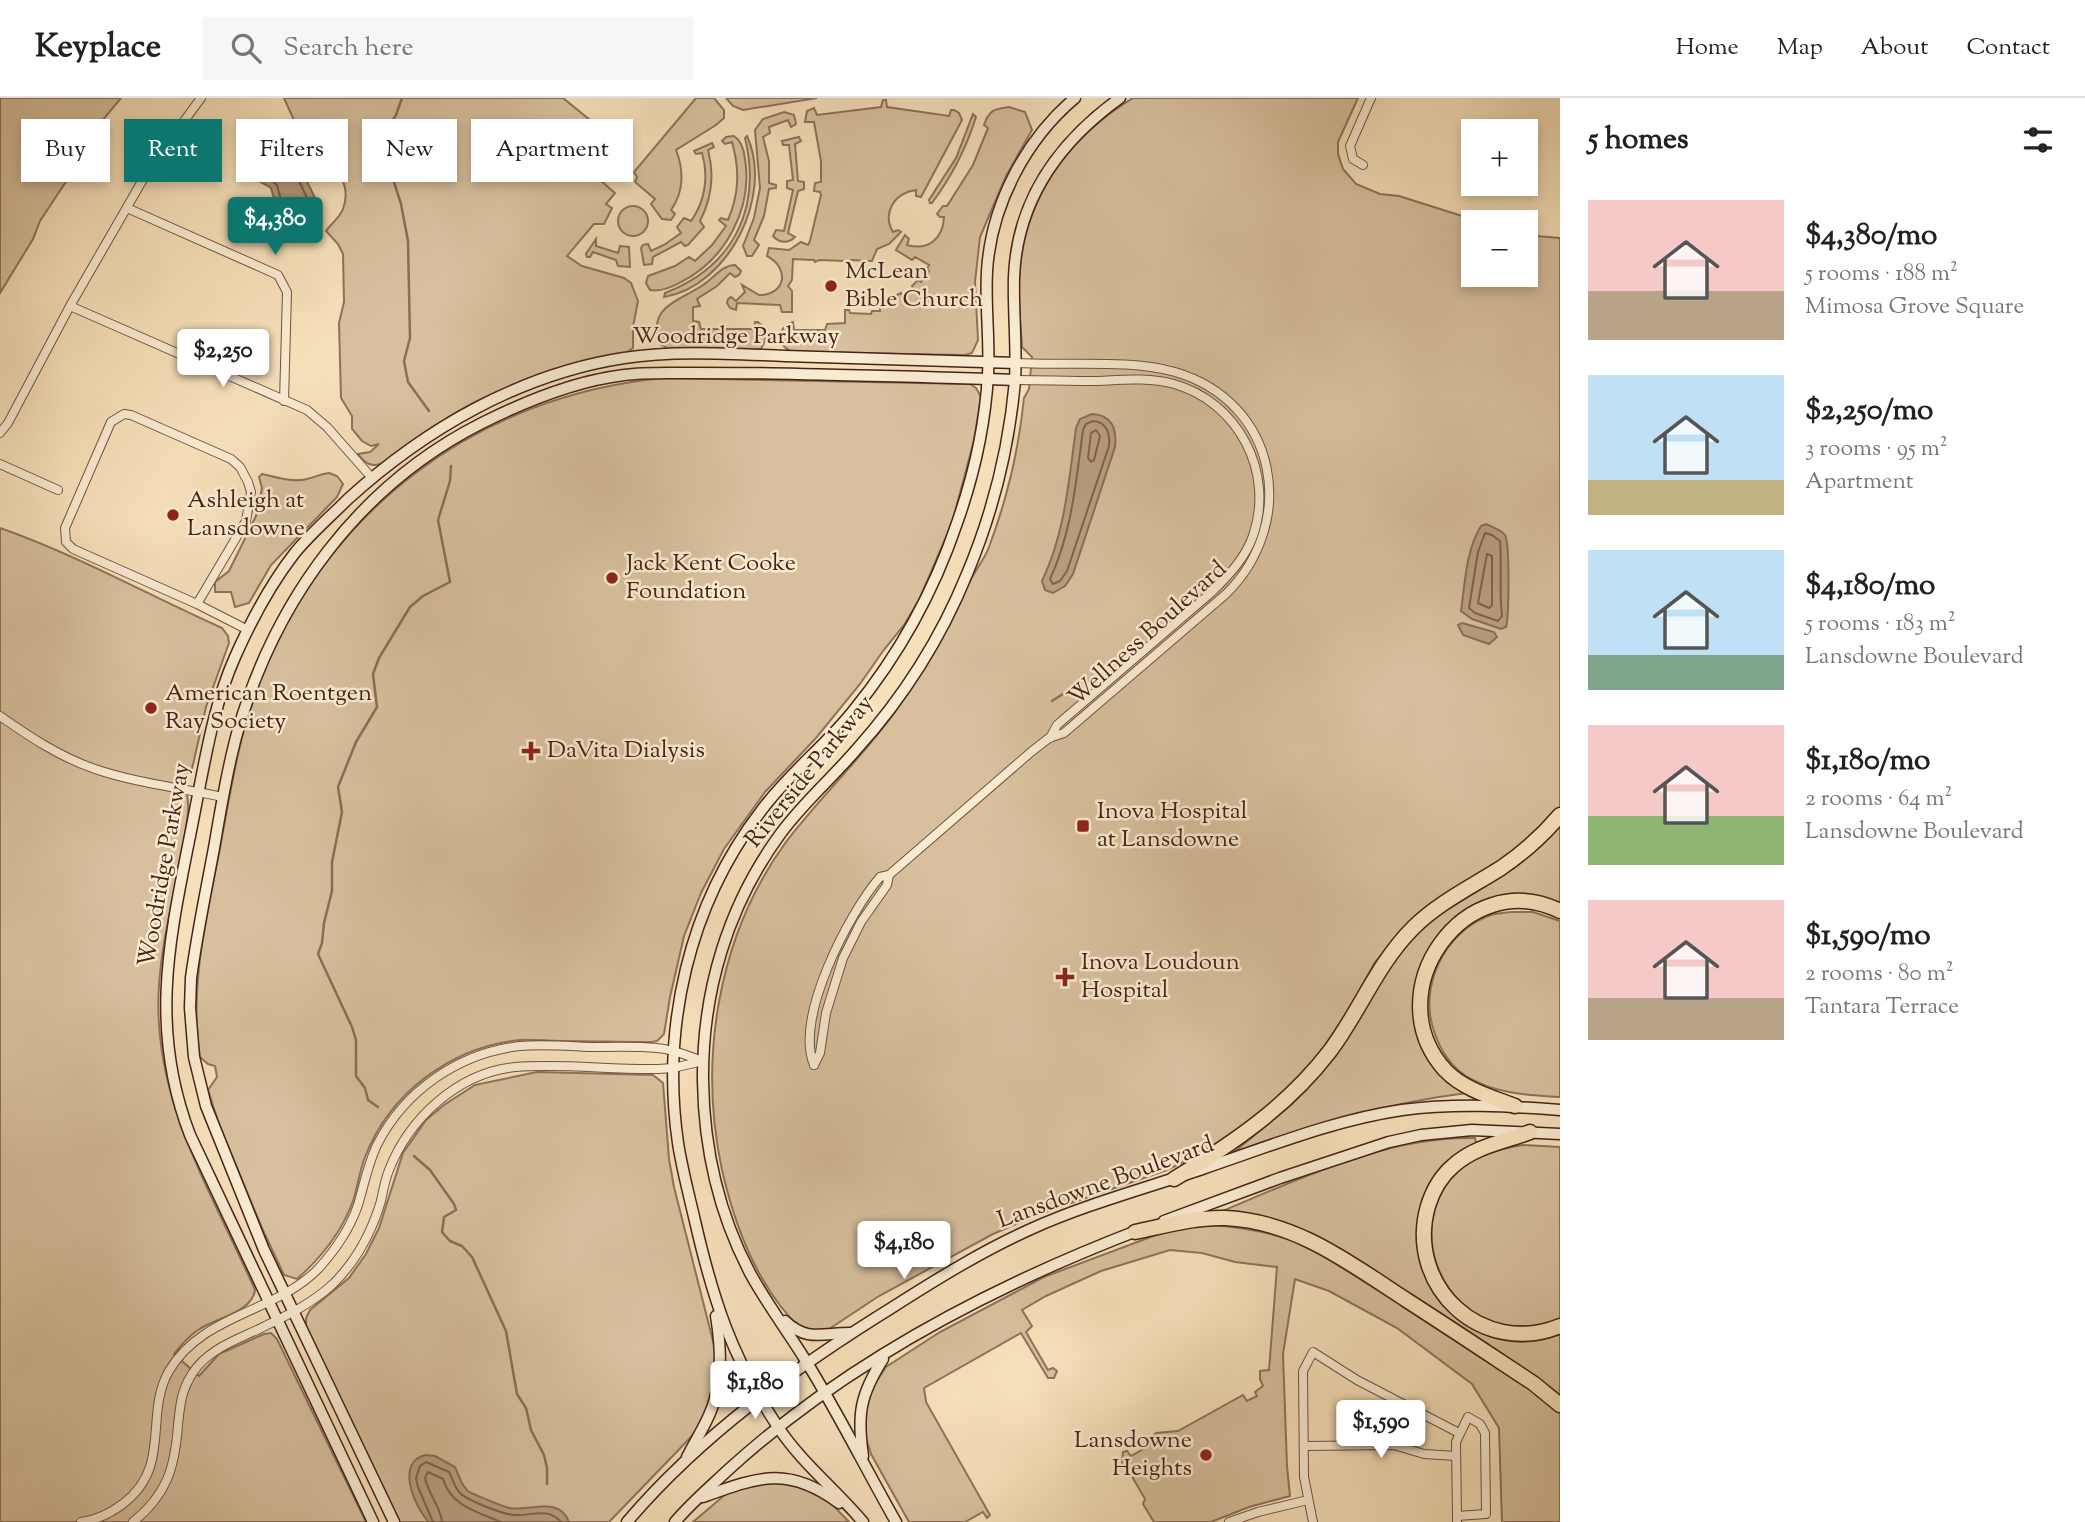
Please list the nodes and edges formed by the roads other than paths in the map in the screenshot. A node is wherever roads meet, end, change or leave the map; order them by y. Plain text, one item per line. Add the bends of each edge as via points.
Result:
1 (201, 98) edge
2 (1075, 98) edge
3 (1120, 98) edge
4 (1371, 98) edge
5 (1363, 164) dead end
6 (127, 208) junction
7 (70, 306) junction
8 (989, 362) junction
9 (1016, 363) junction
10 (988, 379) junction
11 (1015, 380) junction
12 (284, 401) junction
13 (0, 433) edge
14 (0, 464) edge
15 (372, 478) junction
16 (58, 490) dead end
17 (197, 604) junction
18 (248, 630) junction
19 (0, 716) edge
20 (1049, 738) junction
21 (199, 792) junction
22 (223, 797) junction
23 (1560, 815) edge
24 (889, 875) junction
25 (1560, 911) edge
26 (674, 1051) junction
27 (703, 1061) junction
28 (673, 1068) junction
29 (1516, 1106) junction
30 (1560, 1110) edge
31 (1531, 1132) junction
32 (1560, 1134) edge
33 (1174, 1179) junction
34 (1135, 1232) junction
35 (711, 1289) junction
36 (284, 1293) junction
37 (267, 1301) junction
38 (772, 1309) junction
39 (293, 1312) junction
40 (276, 1321) junction
41 (1560, 1326) edge
42 (850, 1333) junction
43 (885, 1355) junction
44 (807, 1363) junction
45 (824, 1394) junction
46 (760, 1397) junction
47 (1560, 1405) edge
48 (778, 1427) junction
49 (1459, 1433) junction
50 (1304, 1446) junction
51 (1456, 1456) junction
52 (682, 1465) junction
53 (865, 1466) junction
54 (698, 1499) junction
55 (1308, 1500) junction
56 (1457, 1519) edge
57 (861, 1520) edge
58 (81, 1522) edge
59 (133, 1522) edge
60 (373, 1522) edge
61 (394, 1522) edge
62 (627, 1522) edge
63 (675, 1522) edge
64 (896, 1522) edge
65 (1229, 1522) edge
66 (1313, 1522) edge

1 - 6 street via 157,157
2 - 8 main road, Riverside Parkway via 1033,143 1000,208 986,274
3 - 9 main road, Riverside Parkway via 1070,139 1032,198 1014,273
4 - 5 street via 1350,146 1353,159
6 - 7 street
6 - 12 street via 278,275 287,292
7 - 12 street
7 - 13 street
8 - 9 main road, Woodridge Parkway
8 - 10 main road, Riverside Parkway
8 - 15 main road, Woodridge Parkway via 735,354 611,360 485,403 440,428
9 - 11 main road, Riverside Parkway
9 - 20 street, Wellness Boulevard via 1134,366 1192,378 1226,400 1246,423 1265,458 1270,486 1265,534 1237,584 1064,733
10 - 11 main road, Woodridge Parkway
10 - 22 main road, Woodridge Parkway via 622,375 548,394 465,432 425,457 374,499 302,586 257,670
10 - 26 main road, Riverside Parkway via 969,485 935,577 872,686 761,810 720,876 691,949
11 - 20 street, Wellness Boulevard via 1148,379 1190,390 1212,402 1237,426 1253,457 1258,482 1255,529 1236,568 1057,725
11 - 27 main road, Riverside Parkway via 1003,465 962,585 900,695 781,832 753,876 716,968
12 - 15 street via 315,415
14 - 16 street
15 - 18 main road, Woodridge Parkway via 296,552
17 - 17 street via 66,542 65,528 117,417 131,415 231,459 244,473 251,492 246,521
17 - 18 street
18 - 21 main road, Woodridge Parkway via 213,723
19 - 21 street via 39,743 95,769
20 - 24 street, Wellness Boulevard
21 - 22 street
21 - 37 main road, Woodridge Parkway via 165,978 169,1057 190,1135
22 - 36 main road, Woodridge Parkway via 191,978 194,1057 206,1106
23 - 33 highway via 1521,854 1438,907 1403,938 1330,1051 1298,1088 1234,1142
24 - 24 street, Wellness Boulevard via 880,877 852,916 825,972 812,1028 809,1054 814,1065 843,958
25 - 29 highway via 1519,901 1484,909 1453,928 1425,972 1419,1014 1433,1054 1462,1084
26 - 27 street
26 - 28 main road, Riverside Parkway
26 - 36 street via 521,1046 473,1057 441,1074 411,1098 384,1133 370,1162 354,1218 340,1243 317,1270
27 - 28 street
27 - 38 main road, Riverside Parkway via 705,1124 718,1191 742,1256
28 - 35 main road, Riverside Parkway via 677,1139
28 - 39 street via 514,1067 442,1097 412,1128 396,1154 374,1221 352,1262 322,1293
29 - 30 main road, Lansdowne Boulevard
29 - 33 main road, Lansdowne Boulevard via 1444,1106 1362,1117
31 - 32 main road
31 - 34 main road via 1472,1130 1389,1142
31 - 41 highway via 1469,1154 1443,1175 1424,1219 1423,1242 1434,1282 1455,1307 1481,1326 1522,1335
33 - 42 main road, Lansdowne Boulevard via 1032,1228
34 - 43 main road via 976,1301
34 - 47 highway via 1224,1218 1294,1232 1330,1250 1534,1383
35 - 46 main road, Riverside Parkway via 729,1339
35 - 52 main road via 720,1358 717,1390
36 - 37 street
36 - 39 main road, Woodridge Parkway
37 - 40 main road, Woodridge Parkway
37 - 58 street via 205,1333 184,1350 160,1394 147,1476 116,1510
38 - 42 main road via 802,1334
38 - 44 main road, Riverside Parkway
39 - 40 street
39 - 61 main road, Woodridge Parkway
40 - 59 street via 211,1353 193,1371 180,1400 176,1454 169,1476 161,1493
40 - 60 main road, Woodridge Parkway
42 - 44 main road, Lansdowne Boulevard
43 - 45 main road
43 - 53 main road via 861,1404
44 - 45 main road, Riverside Parkway
44 - 46 main road, Lansdowne Boulevard
45 - 48 main road
45 - 53 main road, Riverside Parkway
46 - 48 main road, Riverside Parkway
46 - 52 main road, Lansdowne Boulevard
48 - 54 main road
48 - 57 main road, Riverside Parkway
49 - 50 street via 1313,1352 1303,1371
49 - 51 street
49 - 56 street via 1468,1417 1483,1428 1486,1514
50 - 51 street via 1394,1445 1424,1454
50 - 55 street
51 - 56 street
52 - 62 main road, Lansdowne Boulevard
53 - 64 main road, Riverside Parkway
54 - 57 main road via 750,1480 780,1478 818,1489
54 - 63 main road
55 - 65 street
55 - 66 street

